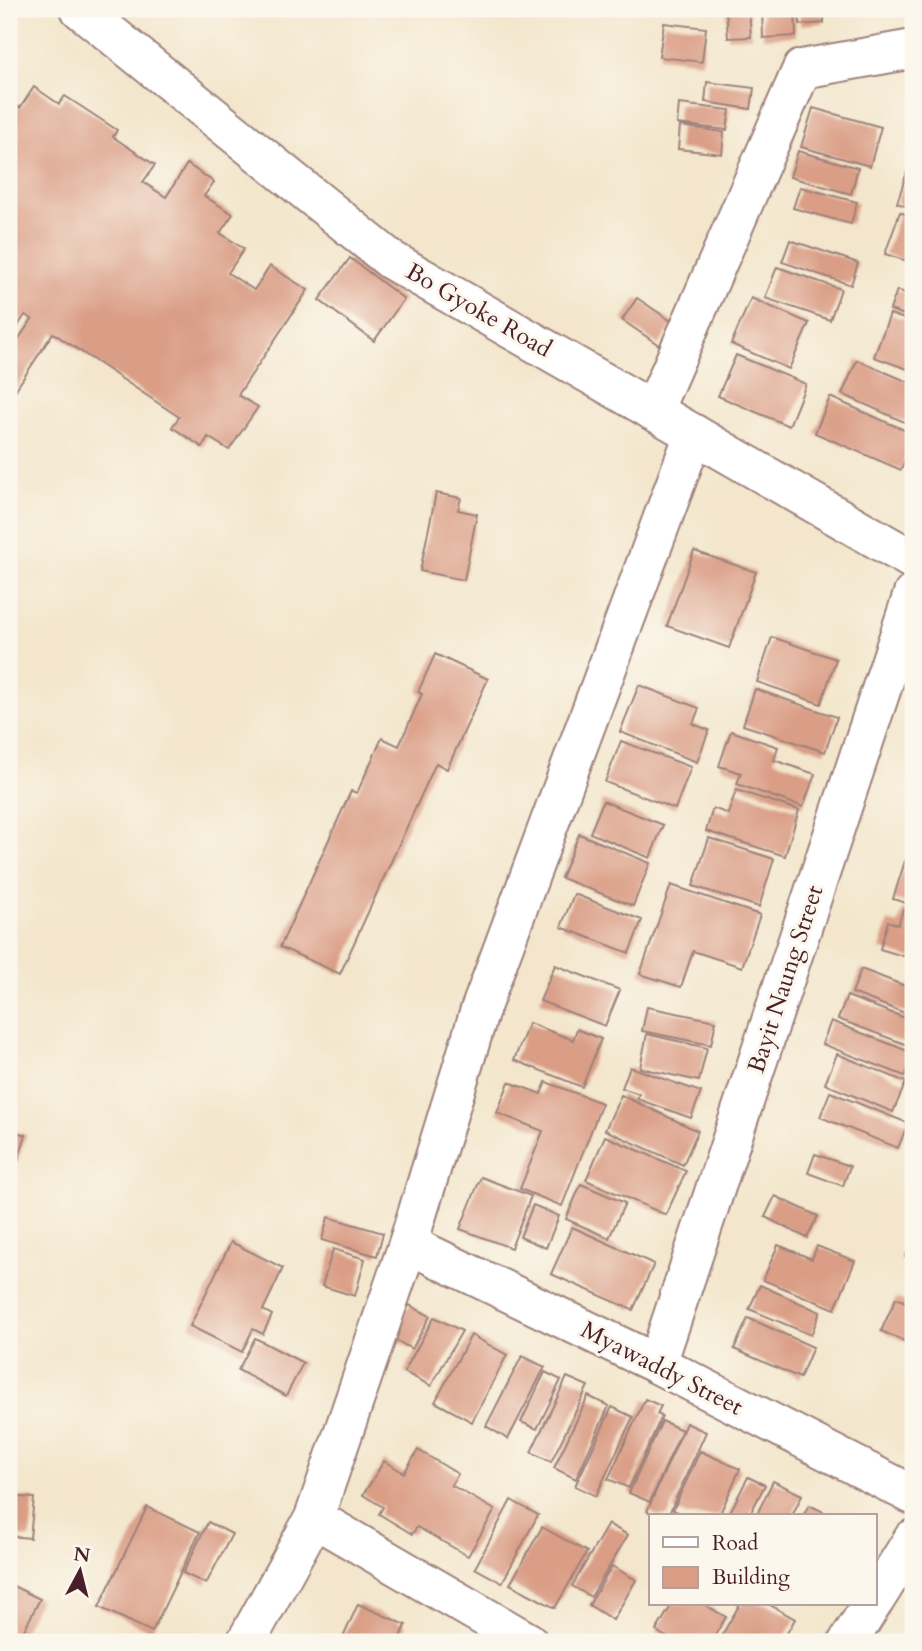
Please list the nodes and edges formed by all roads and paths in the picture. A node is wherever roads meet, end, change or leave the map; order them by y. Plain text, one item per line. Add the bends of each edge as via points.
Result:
1 (80, 9) edge
2 (913, 49) edge
3 (653, 411) junction
4 (694, 434) junction
5 (913, 560) edge
6 (913, 594) edge
7 (408, 1244) junction
8 (657, 1364) junction
9 (913, 1495) edge
10 (314, 1517) junction
11 (913, 1539) edge
12 (876, 1599) edge
13 (871, 1606) edge
14 (246, 1642) edge
15 (528, 1642) edge
16 (848, 1642) edge

1 - 3 street, Bo Gyoke Road via 391,260
2 - 3 street via 802,69
3 - 4 street, Bo Gyoke Road
4 - 5 street, Bo Gyoke Road
4 - 7 street via 480,1010
6 - 8 street, Bayit Naung Street
7 - 8 street, Myawaddy Street
7 - 10 street
8 - 9 street, Myawaddy Street
10 - 14 street
10 - 15 street
11 - 12 street
13 - 16 street

